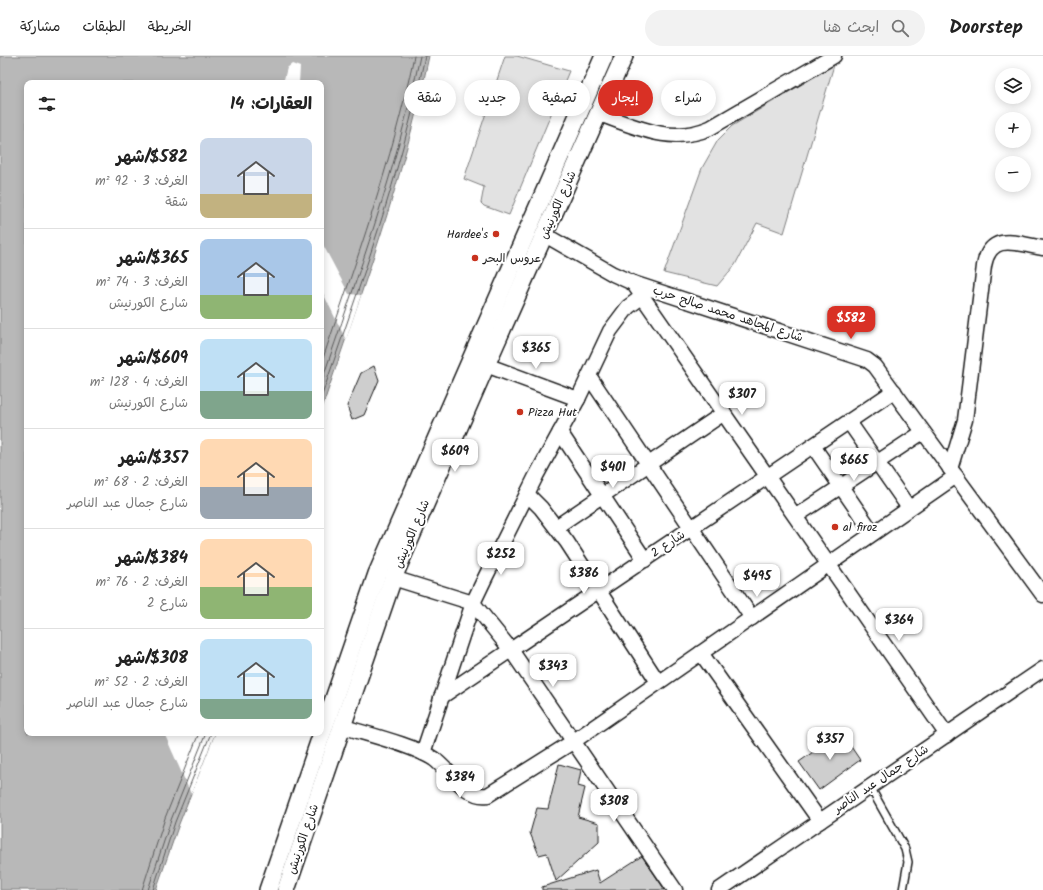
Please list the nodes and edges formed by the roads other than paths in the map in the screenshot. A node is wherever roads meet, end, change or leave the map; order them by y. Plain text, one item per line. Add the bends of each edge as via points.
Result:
1 (604, 56) edge
2 (624, 56) edge
3 (834, 56) edge
4 (614, 80) edge
5 (598, 116) edge
6 (605, 116) edge
7 (545, 235) junction
8 (1043, 248) edge
9 (633, 282) junction
10 (643, 296) junction
11 (486, 365) junction
12 (589, 376) junction
13 (894, 391) junction
14 (578, 399) junction
15 (724, 413) junction
16 (849, 422) junction
17 (560, 432) junction
18 (923, 432) junction
19 (813, 446) junction
20 (877, 462) junction
21 (648, 464) junction
22 (953, 472) junction
23 (768, 476) junction
24 (841, 486) junction
25 (527, 494) junction
26 (602, 495) junction
27 (909, 508) junction
28 (796, 516) junction
29 (556, 527) junction
30 (691, 528) junction
31 (873, 533) junction
32 (644, 560) junction
33 (829, 564) junction
34 (393, 578) junction
35 (598, 591) junction
36 (1043, 595) edge
37 (473, 603) junction
38 (752, 618) junction
39 (511, 650) junction
40 (701, 652) junction
41 (1043, 669) edge
42 (658, 682) junction
43 (441, 697) junction
44 (341, 726) junction
45 (324, 728) edge
46 (946, 735) junction
47 (321, 736) edge
48 (574, 741) junction
49 (424, 753) junction
50 (870, 787) junction
51 (820, 821) junction
52 (268, 890) edge
53 (286, 890) edge
54 (675, 890) edge
55 (719, 890) edge
56 (903, 890) edge

1 - 45 street, شارع الكورنيش via 377,574
2 - 4 street, شارع الكورنيش
3 - 6 street via 698,133 685,136 659,134
5 - 7 street, شارع الكورنيش
7 - 9 street, شارع المجاهد محمد صالح حرب via 613,274
7 - 11 street, شارع الكورنيش
8 - 22 street via 1001,242 988,250 965,420
9 - 10 street
9 - 13 street, شارع المجاهد محمد صالح حرب via 855,355 875,366
10 - 12 street via 628,307 610,331
10 - 15 street
11 - 14 street
11 - 34 street, شارع الكورنيش
12 - 14 street
12 - 21 street
13 - 16 street, شارع 2
13 - 18 street, شارع المجاهد محمد صالح حرب
14 - 17 street
15 - 21 street
15 - 23 street
16 - 19 street, شارع 2
16 - 20 street
17 - 25 street
17 - 26 street
18 - 20 street
18 - 22 street, شارع المجاهد محمد صالح حرب
19 - 23 street, شارع 2
19 - 24 street
20 - 24 street
20 - 27 street
21 - 26 street
21 - 30 street
22 - 27 street
22 - 36 street, شارع المجاهد محمد صالح حرب
23 - 28 street
23 - 30 street, شارع 2
24 - 28 street
24 - 31 street
25 - 29 street
25 - 37 street
26 - 29 street
26 - 32 street
27 - 31 street
28 - 33 street
29 - 35 street
30 - 32 street, شارع 2
30 - 38 street
31 - 33 street
32 - 35 street, شارع 2
33 - 38 street
33 - 46 street
34 - 37 street
34 - 44 street, شارع الكورنيش
35 - 39 street, شارع 2
35 - 42 street
37 - 39 street
37 - 43 street
38 - 40 street
39 - 43 street, شارع 2
39 - 48 street
40 - 42 street
40 - 51 street
41 - 46 street, شارع جمال عبد الناصر
42 - 48 street
43 - 49 street
44 - 49 street
44 - 53 street, شارع الكورنيش
46 - 50 street, شارع جمال عبد الناصر
47 - 52 street, شارع الكورنيش
48 - 49 street via 496,791 483,796 469,790
48 - 54 street
50 - 51 street, شارع جمال عبد الناصر
50 - 56 lane via 906,849 908,862
51 - 55 street, شارع جمال عبد الناصر

